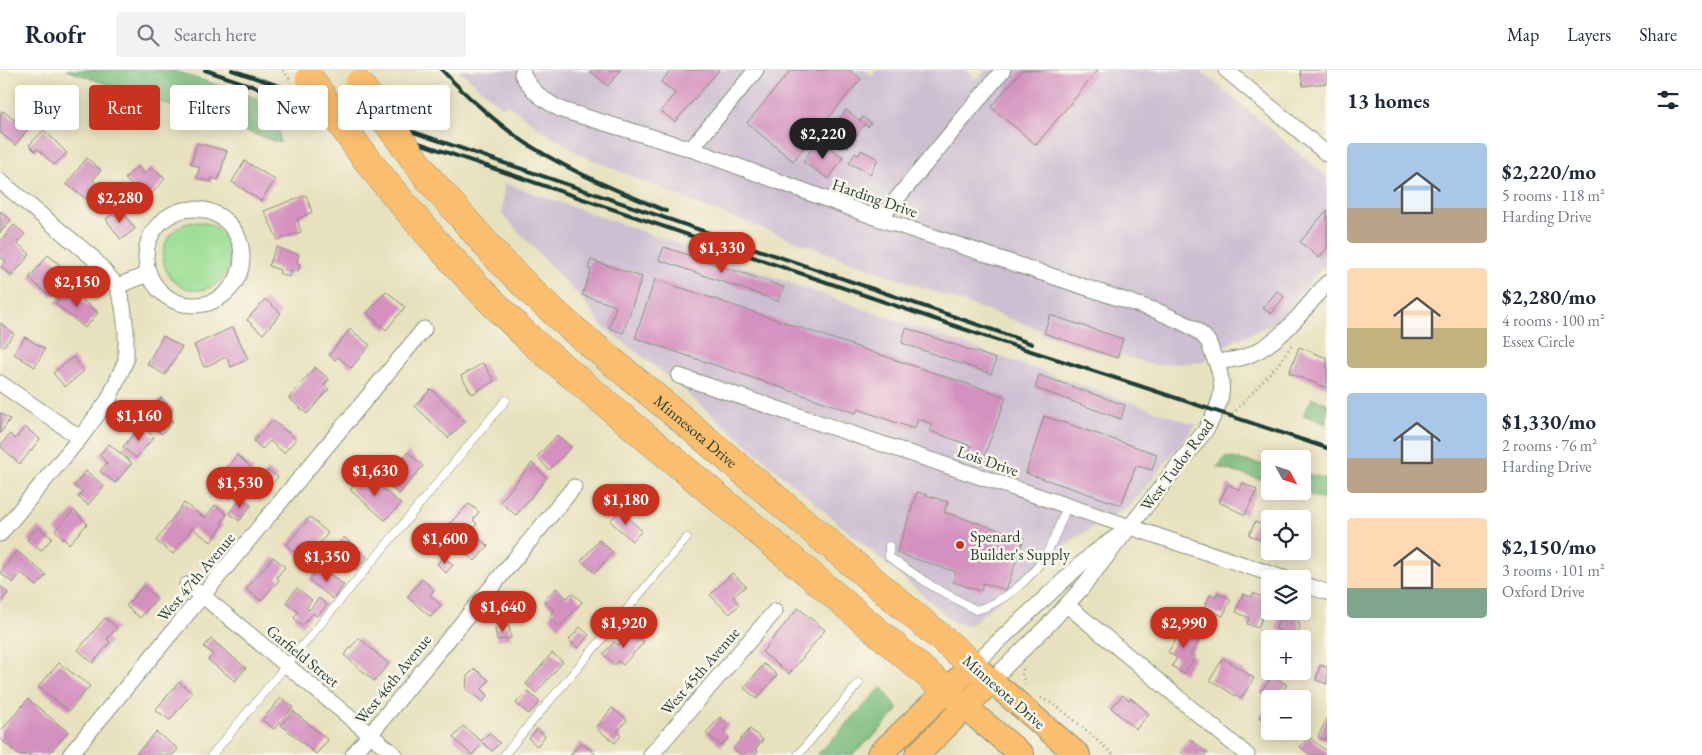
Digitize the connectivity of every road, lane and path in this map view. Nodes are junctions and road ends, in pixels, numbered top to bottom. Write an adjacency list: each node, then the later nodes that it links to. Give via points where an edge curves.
1 (756, 70): 7 (street)
2 (1003, 70): 10 (street)
3 (521, 71): 7 (street, Harding Drive, via 544,101 562,110)
4 (1234, 73): 8 (street)
5 (308, 74): 41 (highway, bridge, via 364,155 420,225 498,309 535,344)
6 (355, 77): 37 (highway, Minnesota Drive, bridge, via 429,178 499,259 559,317)
7 (691, 150): 10 (street, Harding Drive)
8 (1327, 154)
9 (0, 181): 13 (street, via 92,257)
10 (880, 219): 16 (street, Harding Drive, via 1187,324 1206,340)
11 (149, 274): 11 (street, via 168,298 197,306 212,302 235,283 243,254 240,239 221,216 192,208 177,212 164,219 147,244); 13 (street)
12 (1327, 283): 16 (street, via 1280,336 1266,347 1246,357)
13 (117, 286): 21 (street, via 126,330 126,360 109,399)
14 (424, 329): 32 (street, West 47th Avenue)
15 (1295, 341): 20 (path)
16 (1217, 362): 24 (street, West Tudor Road, via 1223,382 1216,412)
17 (679, 376): 23 (street, Lois Drive)
18 (0, 383): 21 (street)
19 (506, 400): 35 (lane)
20 (1226, 423)
21 (80, 438): 25 (street)
22 (574, 487): 42 (street, West 46th Avenue)
23 (1067, 507): 24 (street, Lois Drive); 27 (lane, via 1045,556 1017,589 990,607 976,610 932,586 889,557)
24 (1130, 527): 28 (street, Lois Drive); 33 (street, West Tudor Road); 37 (street, West Tudor Road, via 1091,555)
25 (0, 534)
26 (687, 538): 47 (lane)
27 (890, 546)
28 (1261, 571)
29 (187, 585): 32 (street, Garfield Street)
30 (1311, 587): 31 (street)
31 (1327, 592)
32 (203, 596): 35 (street, Garfield Street); 43 (street, West 47th Avenue)
33 (1067, 605): 37 (street, West Tudor Road); 55 (street)
34 (775, 611): 48 (street, West 45th Avenue)
35 (286, 665): 42 (street, Garfield Street); 44 (lane)
36 (1024, 666): 39 (path, via 1022,676)
37 (982, 673): 41 (main road, West Tudor Road); 53 (main road, Minnesota Drive)
38 (859, 683): 49 (lane)
39 (1028, 690)
40 (1040, 698): 54 (path, via 1052,703)
41 (955, 699): 50 (main road, West Tudor Road); 51 (main road, West Tudor Road); 52 (main road)
42 (370, 734): 45 (street, West 46th Avenue); 46 (street, Garfield Street)
43 (70, 755)
44 (212, 755)
45 (354, 755)
46 (395, 755)
47 (504, 755)
48 (651, 755)
49 (798, 755)
50 (879, 755)
51 (917, 755)
52 (1022, 755)
53 (1078, 755)
54 (1114, 755)
55 (1247, 755)

